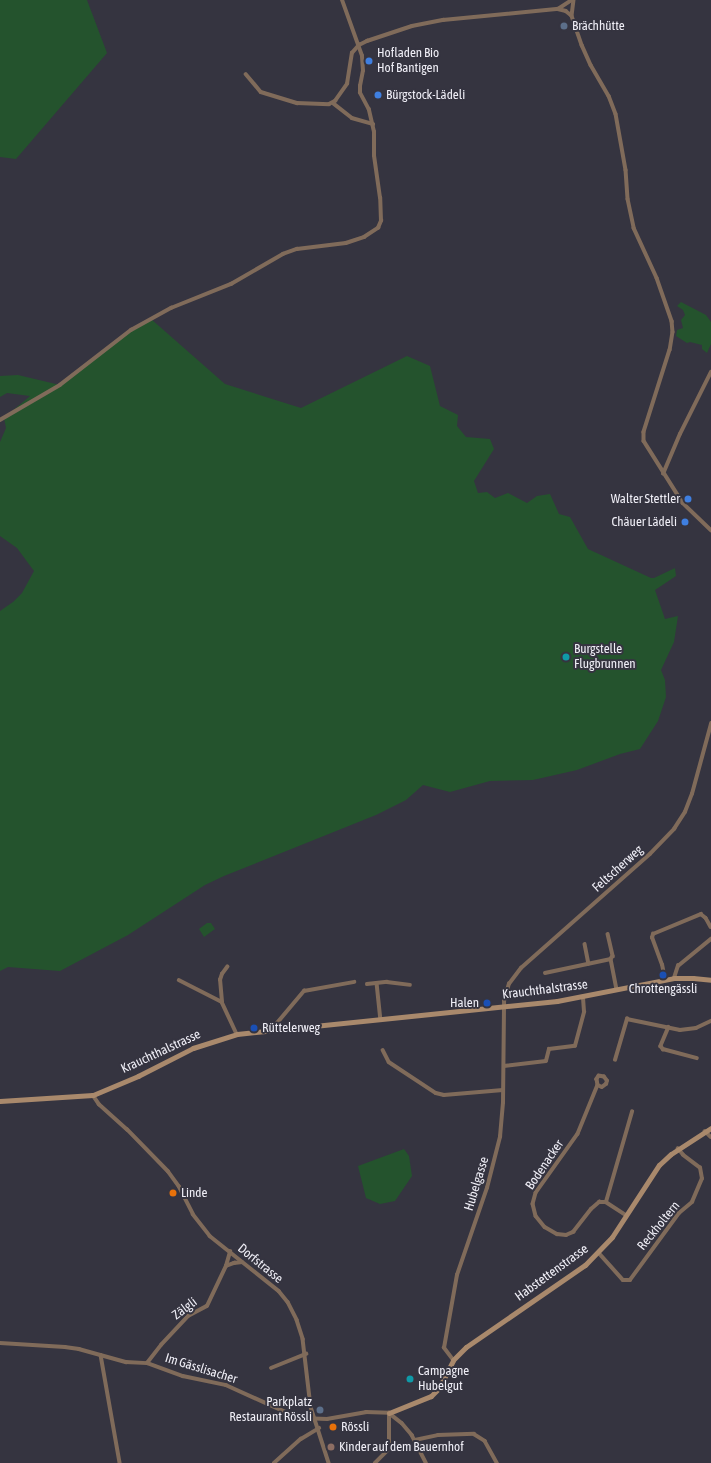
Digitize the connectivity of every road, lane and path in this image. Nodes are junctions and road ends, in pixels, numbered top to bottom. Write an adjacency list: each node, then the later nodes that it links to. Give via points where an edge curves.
1 (342, 0): 5 (street)
2 (573, 0): 3 (street); 4 (street)
3 (558, 8): 4 (street); 5 (street, via 426,23)
4 (572, 16): 11 (street, via 586,55 613,105 625,163 631,218 672,321 669,356 643,435)
5 (359, 45): 7 (street, via 351,56 347,84); 8 (street, via 364,68 360,92)
6 (246, 74): 7 (street, via 261,92 302,103)
7 (333, 103): 8 (street, via 352,118)
8 (373, 124): 10 (street, via 381,221 376,231 346,242 297,249 283,254 231,284 171,308 131,330 60,385)
9 (711, 372): 11 (street)
10 (0, 420)
11 (663, 474): 12 (street, via 683,503)
12 (711, 530)
13 (711, 724): 33 (street, Feltscherweg, via 692,794 685,812 674,829 650,854 521,968 509,984)
14 (711, 927): 24 (street, via 701,914 653,934)
15 (608, 934): 18 (street, via 613,956)
16 (711, 939): 22 (street, via 678,966)
17 (585, 944): 19 (street)
18 (611, 959): 19 (street); 30 (street)
19 (589, 964): 21 (street)
20 (227, 967): 32 (street, via 220,984)
21 (545, 973)
22 (674, 978): 24 (main road, Krauchthalstrasse); 25 (main road, Krauchthalstrasse)
23 (179, 980): 32 (street)
24 (665, 980): 30 (main road, Krauchthalstrasse)
25 (711, 980)
26 (354, 982): 37 (street, via 304,991)
27 (377, 983): 28 (street); 29 (street); 34 (street)
28 (367, 984)
29 (410, 984)
30 (617, 990): 31 (main road, Krauchthalstrasse)
31 (583, 996): 33 (main road, Krauchthalstrasse); 42 (street, via 584,1012 575,1046 549,1049 546,1061)
32 (222, 1002): 38 (street)
33 (504, 1006): 34 (main road, Krauchthalstrasse); 42 (street, Hubelgasse)
34 (381, 1019): 37 (main road, Krauchthalstrasse)
35 (711, 1021): 36 (street, via 696,1028 680,1030)
36 (669, 1027): 40 (street, via 661,1046 663,1049); 41 (street, via 627,1019)
37 (272, 1030): 38 (main road, Krauchthalstrasse)
38 (237, 1034): 45 (main road, Krauchthalstrasse, via 193,1048)
39 (383, 1050): 44 (street, via 389,1062 436,1093 444,1095)
40 (697, 1058)
41 (615, 1060)
42 (504, 1066): 44 (street, Hubelgasse)
43 (598, 1085): 52 (street, Bodenacker, via 578,1134 536,1193 533,1204 536,1216 545,1227 557,1234 566,1235 573,1232 599,1202)
44 (503, 1090): 61 (street, Hubelgasse, via 497,1153 456,1282 444,1348)
45 (93, 1095): 46 (main road, Krauchthalstrasse); 54 (street, Dorfstrasse, via 99,1104 168,1171 200,1224)
46 (0, 1101)
47 (632, 1112): 52 (street)
48 (711, 1128): 49 (main road, Habstettenstrasse)
49 (705, 1131): 50 (street); 51 (main road, Habstettenstrasse)
50 (711, 1137)
51 (678, 1149): 53 (main road, Habstettenstrasse, via 655,1170); 55 (street, Reckholtern, via 700,1168 702,1179 692,1202 679,1213 630,1280 623,1280)
52 (606, 1202): 53 (street)
53 (626, 1215): 55 (main road, Habstettenstrasse)
54 (230, 1252): 56 (street, Dorfstrasse); 57 (street, Zälgli)
55 (599, 1253): 61 (main road, Habstettenstrasse, via 574,1274 470,1344)
56 (242, 1262): 57 (street); 59 (street, Dorfstrasse, via 279,1291 288,1302 300,1328)
57 (226, 1266): 62 (street, Zälgli, via 207,1306 188,1316)
58 (0, 1343): 60 (street, Im Gässlisacher, via 65,1347)
59 (306, 1354): 63 (street); 65 (street, Dorfstrasse, via 311,1406)
60 (100, 1356): 62 (street, Im Gässlisacher, via 126,1362); 68 (street)
61 (453, 1360): 64 (main road, Habstettenstrasse, via 441,1386 434,1393)
62 (148, 1363): 65 (street, Im Gässlisacher, via 183,1376 220,1382 291,1415)
63 (271, 1368)
64 (389, 1413): 65 (street, via 366,1412 337,1418); 67 (street, via 402,1423); 71 (street, via 389,1449)
65 (315, 1419): 66 (street, Dorfstrasse)
66 (319, 1428): 69 (street, via 301,1439); 70 (street, Dorfstrasse)
67 (416, 1440): 72 (street); 73 (street, via 438,1435 474,1434 485,1441)
68 (120, 1463)
69 (274, 1463)
70 (329, 1463)
71 (375, 1463)
72 (426, 1463)
73 (497, 1463)

